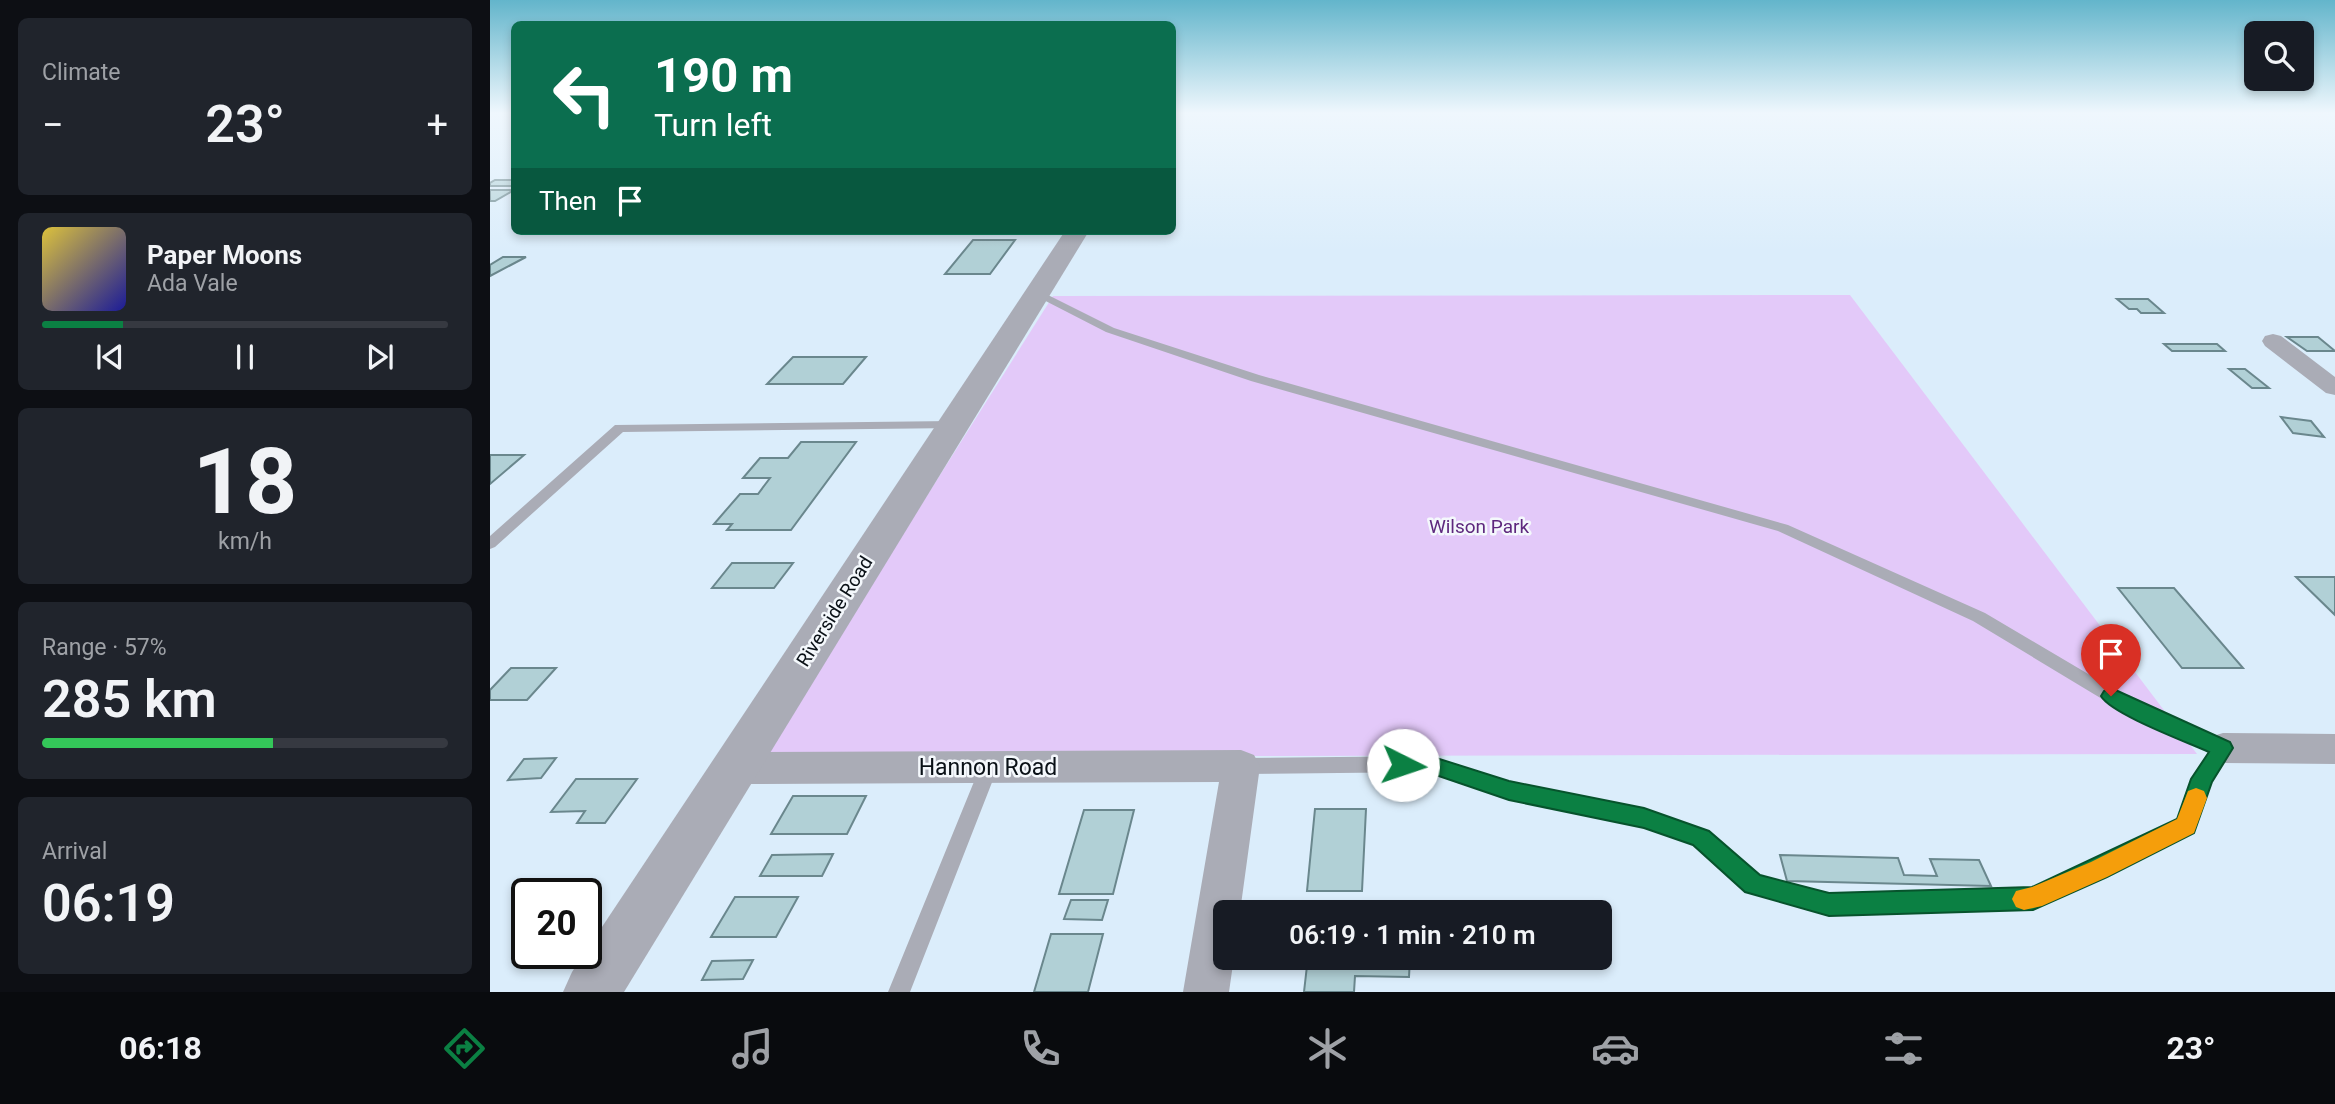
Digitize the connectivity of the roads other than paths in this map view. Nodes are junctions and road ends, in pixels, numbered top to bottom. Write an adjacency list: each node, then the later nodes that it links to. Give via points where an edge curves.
1 (1074, 235): 2 (street, Riverside Road)
2 (1036, 292): 5 (street, Riverside Road); 7 (lane, via 1110,330 1255,378 1783,528 1979,617 2133,709)
3 (2273, 341): 4 (street)
4 (2335, 388)
5 (952, 425): 6 (lane, via 620,428); 11 (street, Riverside Road)
6 (490, 544)
7 (2223, 748): 8 (street); 9 (lane, via 2202,779 2186,826 2033,898 1829,904 1753,884 1701,838 1644,818 1509,791 1430,764)
8 (2335, 749)
9 (1241, 766): 10 (street, Hannon Road); 14 (street)
10 (989, 767): 11 (street, Hannon Road); 13 (lane)
11 (735, 768): 12 (street, Riverside Road)
12 (592, 992)
13 (899, 992)
14 (1206, 992)

